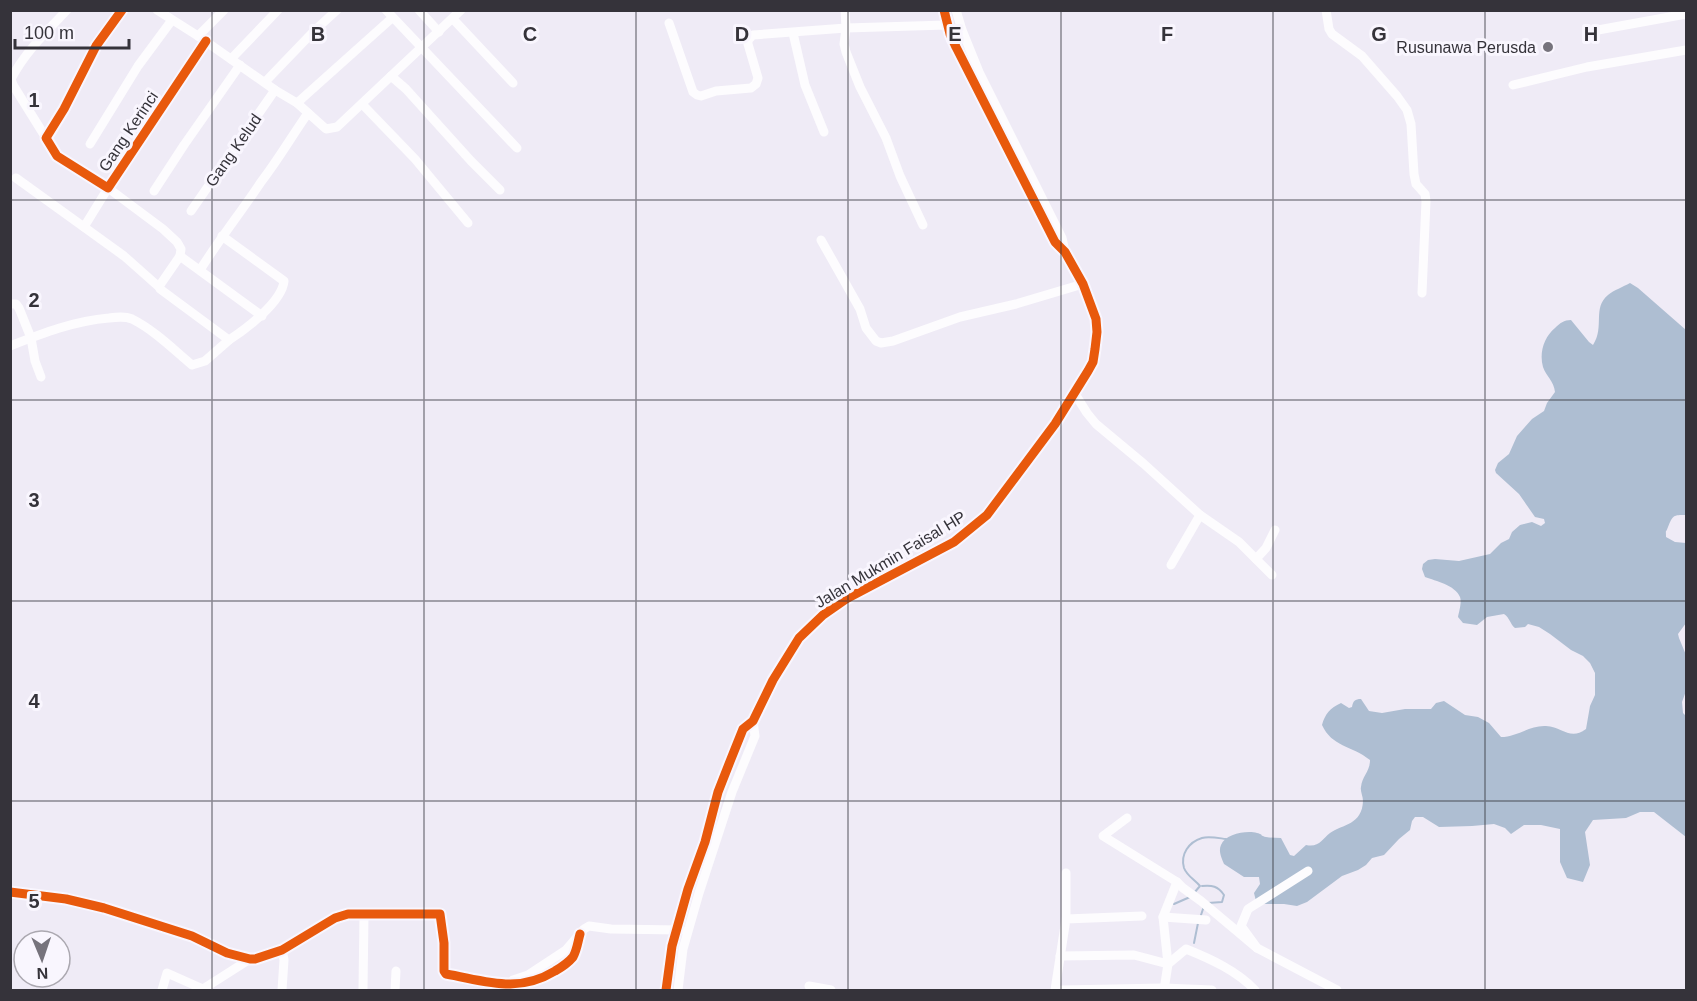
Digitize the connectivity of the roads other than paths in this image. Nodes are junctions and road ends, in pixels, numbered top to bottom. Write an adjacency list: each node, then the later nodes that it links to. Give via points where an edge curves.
1 (67, 10): 37 (street, via 36,42 11,79)
2 (122, 10): 37 (street, via 96,46)
3 (224, 10): 23 (street, Gang Kerinci)
4 (278, 10): 26 (street)
5 (337, 10): 29 (street)
6 (419, 10): 21 (street)
7 (461, 10): 15 (street)
8 (845, 10): 19 (street)
9 (944, 10): 18 (street, Jalan Mukmin Faisal HP)
10 (956, 10): 50 (street, Jalan Mukmin Faisal HP, via 979,72 1062,237)
11 (1326, 10): 55 (street, via 1332,34 1362,56 1410,116 1414,174 1426,201)
12 (159, 11): 16 (street)
13 (389, 14): 24 (street); 33 (street)
14 (1686, 14): 20 (street)
15 (453, 19): 21 (street); 30 (street)
16 (172, 20): 23 (street); 38 (street)
17 (669, 23): 22 (street, via 693,92 701,96 751,88 758,78 748,40 753,35)
18 (947, 25): 19 (street); 50 (street, Jalan Mukmin Faisal HP, via 1055,242)
19 (846, 28): 22 (street); 46 (street, via 846,52)
20 (1598, 30)
21 (439, 32): 24 (street)
22 (793, 33): 36 (street, via 806,85)
23 (202, 38): 26 (street); 41 (street, Gang Kerinci)
24 (421, 48): 28 (street); 39 (street)
25 (1686, 50): 31 (street)
26 (231, 59): 27 (street)
27 (240, 65): 29 (street); 43 (street)
28 (391, 76): 34 (street); 42 (street)
29 (265, 82): 32 (street)
30 (513, 83)
31 (1513, 85)
32 (275, 90): 33 (street); 44 (street, Gang Kelud)
33 (297, 103): 35 (street)
34 (362, 104): 35 (street, via 337,127 326,129); 45 (street)
35 (308, 113): 48 (street)
36 (824, 132)
37 (46, 138): 41 (street, Gang Kerinci, via 57,156)
38 (90, 144)
39 (517, 148)
40 (16, 178): 47 (street)
41 (108, 188): 47 (street); 51 (street, via 164,229 177,242)
42 (500, 190)
43 (154, 191)
44 (191, 211)
45 (468, 223)
46 (923, 225)
47 (84, 227): 54 (street)
48 (222, 236): 52 (street); 57 (street, via 284,281)
49 (821, 240): 53 (street, via 866,327 882,343)
50 (1065, 252): 53 (street, Jalan Mukmin Faisal HP)
51 (180, 256): 52 (street); 54 (street)
52 (200, 270): 57 (street)
53 (1083, 284): 62 (street, Jalan Mukmin Faisal HP, via 1097,332 1093,362)
54 (159, 287): 59 (street)
55 (1422, 293)
56 (10, 304): 58 (street, via 19,308)
57 (262, 316): 59 (street)
58 (31, 338): 59 (street, via 88,320 127,317 192,365 205,360); 60 (street); 61 (street)
59 (229, 340)
60 (10, 346)
61 (41, 377)
62 (1075, 394): 63 (street, via 1096,424); 68 (street, Jalan Mukmin Faisal HP, via 987,515 954,542 846,599 799,638)
63 (1200, 515): 65 (street); 66 (street)
64 (1275, 530): 65 (street)
65 (1256, 559): 67 (street)
66 (1171, 565)
67 (1272, 575)
68 (753, 721): 79 (street, Jalan Mukmin Faisal HP, via 744,729 725,773); 80 (street, Jalan Mukmin Faisal HP, via 755,736 732,792)
69 (1126, 818): 72 (street, via 1103,836)
70 (1308, 871): 81 (street, via 1248,909 1241,926)
71 (1066, 873): 78 (street)
72 (1180, 885): 76 (street); 77 (street)
73 (10, 892): 84 (street, via 96,906)
74 (364, 914): 79 (street, via 440,914 446,975 508,985 548,975 563,966 573,956 584,928); 82 (street, via 335,918); 92 (street)
75 (1142, 916): 78 (street)
76 (1210, 916): 77 (street); 81 (street)
77 (1162, 917): 85 (street)
78 (1066, 919): 83 (street)
79 (676, 929): 80 (street); 95 (street, Jalan Mukmin Faisal HP)
80 (688, 931): 96 (street, Jalan Mukmin Faisal HP)
81 (1257, 948): 102 (street)
82 (282, 950): 84 (street); 91 (street)
83 (1060, 956): 85 (street, via 1134,955); 98 (street)
84 (250, 959): 90 (street)
85 (1168, 964): 88 (street); 101 (street, via 1186,949 1208,957 1246,980)
86 (396, 971): 93 (street)
87 (809, 986): 97 (street)
88 (1164, 989): 99 (street); 100 (street)
89 (162, 990): 90 (street, via 167,973)
90 (202, 990)
91 (282, 990)
92 (363, 990)
93 (395, 990)
94 (659, 990): 95 (street)
95 (666, 990)
96 (678, 990)
97 (831, 990)
98 (1055, 990)
99 (1062, 990)
100 (1212, 990)
101 (1255, 990)
102 (1337, 990)

